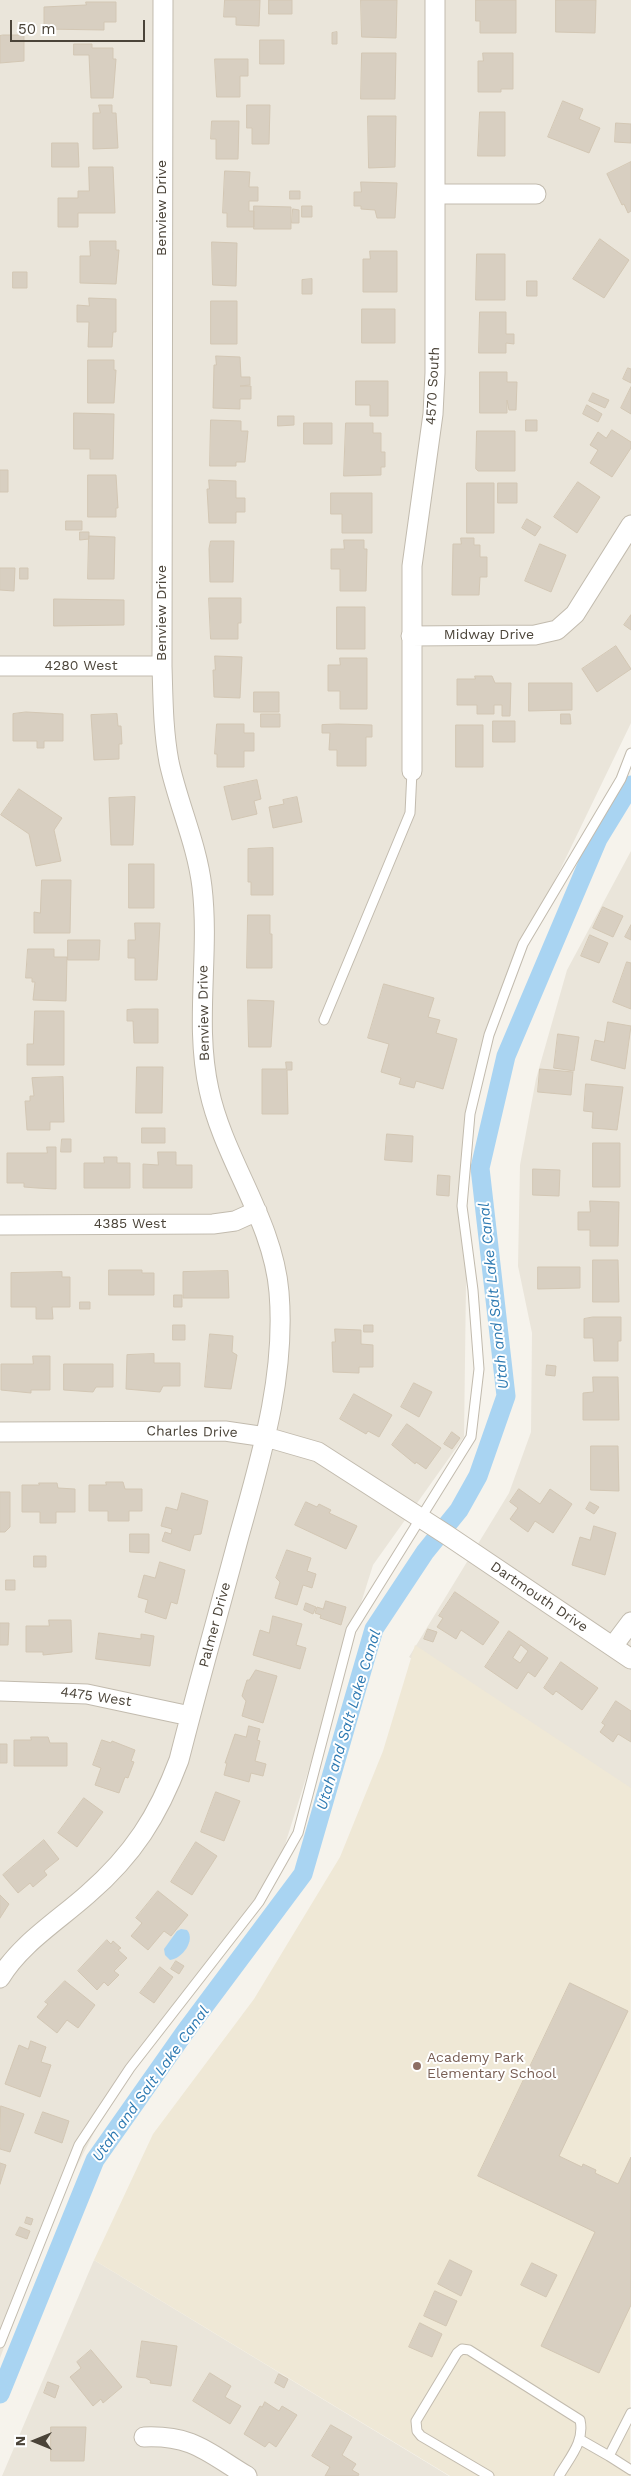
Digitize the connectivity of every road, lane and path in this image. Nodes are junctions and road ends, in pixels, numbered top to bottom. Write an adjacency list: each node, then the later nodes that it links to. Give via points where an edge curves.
1 (163, 0): 8 (street, Benview Drive)
2 (435, 0): 3 (street, 4570 South)
3 (435, 194): 4 (street); 6 (street, 4570 South, via 434,397 413,548)
4 (536, 194)
5 (631, 525): 6 (street, Midway Drive, via 574,614 557,630 536,635)
6 (411, 636): 10 (street, 4570 South)
7 (0, 666): 8 (street, 4280 West)
8 (162, 666): 12 (street, Benview Drive, via 169,761 192,838 202,887 206,1074 213,1108)
9 (631, 754): 16 (lane, via 620,779 523,944 489,1035 470,1114 462,1206 479,1369 472,1437)
10 (412, 771): 11 (lane, via 410,813)
11 (324, 1020)
12 (257, 1211): 13 (street, 4385 West, via 220,1224); 15 (street, Palmer Drive, via 275,1262 279,1293 277,1371)
13 (0, 1224)
14 (0, 1432): 15 (street, Charles Drive, via 225,1431)
15 (266, 1437): 16 (street, Charles Drive, via 334,1460); 22 (street, Palmer Drive)
16 (424, 1520): 17 (street, Charles Drive); 24 (lane, via 351,1630 298,1833 259,1902 130,2068 79,2145)
17 (447, 1535): 19 (street, Dartmouth Drive)
18 (631, 1622): 19 (street)
19 (613, 1646): 20 (street, Dartmouth Drive)
20 (631, 1659)
21 (0, 1691): 22 (street, 4475 West, via 87,1694)
22 (190, 1716): 23 (street, Palmer Drive, via 166,1794 146,1831 118,1866 26,1948)
23 (0, 1978)
24 (0, 2343)
25 (631, 2413): 28 (lane)
26 (144, 2437): 30 (street, via 167,2436 192,2442)
27 (581, 2440): 28 (lane); 31 (lane, via 580,2420 576,2416 469,2350 462,2349 416,2421 417,2431); 32 (lane)
28 (608, 2456): 29 (lane)
29 (631, 2470)
30 (247, 2476)
31 (488, 2476)
32 (559, 2476)

